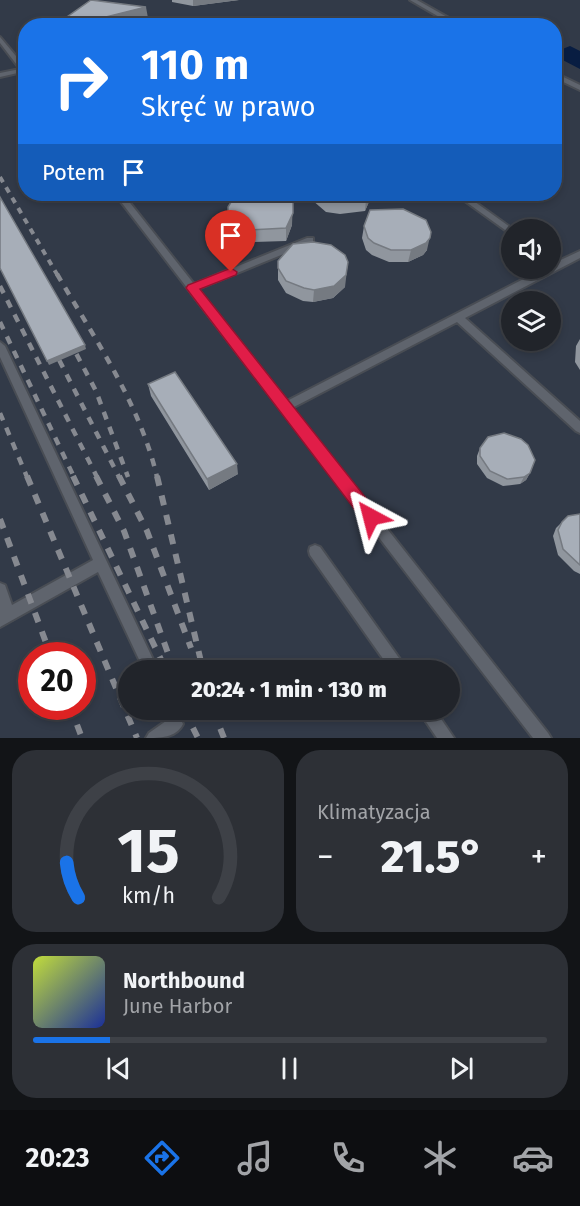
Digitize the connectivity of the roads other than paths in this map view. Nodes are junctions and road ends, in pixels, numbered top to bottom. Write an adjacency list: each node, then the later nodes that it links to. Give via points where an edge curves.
1 (413, 0): 2 (lane)
2 (446, 18)
3 (0, 39): 4 (lane)
4 (18, 62)
5 (18, 72): 6 (lane)
6 (0, 75)
7 (562, 79): 8 (lane)
8 (580, 88)
9 (124, 201): 16 (lane)
10 (469, 201): 11 (lane)
11 (501, 224)
12 (310, 240): 16 (lane)
13 (580, 254): 14 (lane)
14 (561, 261)
15 (527, 279): 17 (lane)
16 (192, 288): 19 (lane)
17 (458, 318): 19 (lane); 20 (lane)
18 (0, 346): 22 (lane)
19 (285, 407): 31 (lane)
20 (580, 428)
21 (315, 550): 26 (lane)
22 (101, 563): 24 (lane); 25 (lane)
23 (0, 590): 24 (lane)
24 (4, 617)
25 (146, 660)
26 (392, 660)
27 (173, 720): 29 (lane, via 175,724)
28 (433, 720): 30 (lane)
29 (154, 738)
30 (446, 738)
31 (543, 738)

